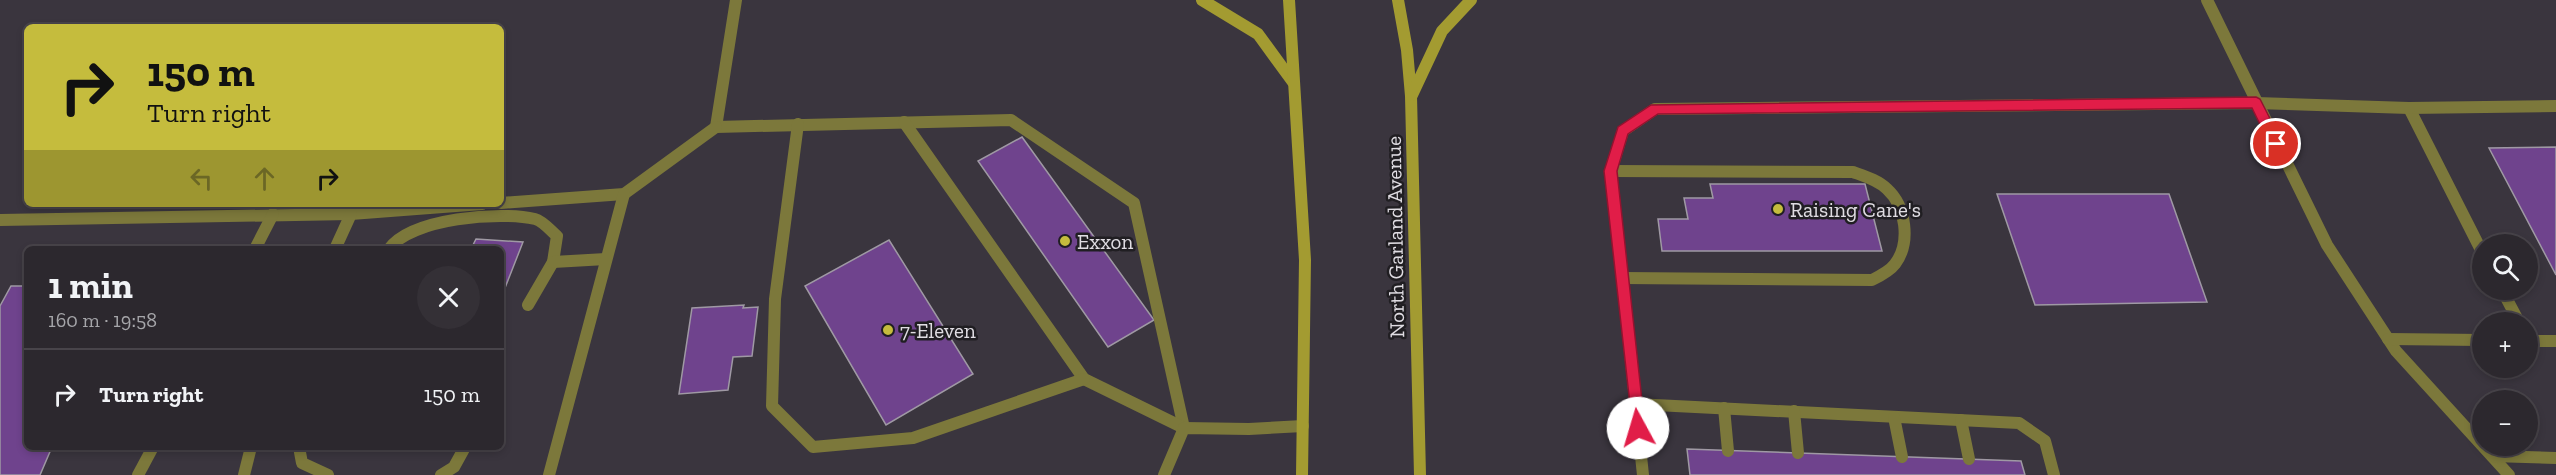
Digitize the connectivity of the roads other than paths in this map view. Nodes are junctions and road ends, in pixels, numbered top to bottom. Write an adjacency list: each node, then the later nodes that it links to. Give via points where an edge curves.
1 (736, 0): 14 (lane)
2 (1202, 0): 7 (main road, via 1258,34)
3 (1289, 0): 7 (main road)
4 (1398, 0): 8 (main road, North Garland Avenue)
5 (1471, 0): 8 (main road, via 1437,36)
6 (2207, 0): 9 (lane)
7 (1293, 82): 40 (main road, via 1305,260)
8 (1411, 96): 60 (main road, North Garland Avenue)
9 (2256, 103): 11 (lane); 15 (lane, via 1655,109 1623,131); 30 (lane, via 2327,245)
10 (2556, 106): 11 (lane)
11 (2409, 108): 22 (lane)
12 (904, 122): 13 (lane); 34 (lane); 41 (lane, via 1011,120 1134,203)
13 (798, 124): 14 (lane); 34 (lane, via 775,299 772,406 813,447 913,438)
14 (716, 127): 16 (lane)
15 (1611, 171): 28 (lane); 28 (lane, via 1853,172 1887,190 1900,209 1905,242 1894,265 1872,280)
16 (624, 194): 17 (lane); 26 (lane)
17 (504, 203)
18 (443, 207): 20 (lane)
19 (273, 214): 20 (lane); 21 (lane); 23 (lane)
20 (351, 214): 24 (lane)
21 (0, 220)
22 (2473, 234)
23 (257, 246)
24 (336, 246)
25 (391, 246): 27 (lane, via 396,239 437,223 497,215 538,219 557,236)
26 (606, 260): 27 (lane); 57 (lane)
27 (553, 262): 29 (lane)
28 (1622, 278): 35 (lane)
29 (528, 304)
30 (2388, 339): 31 (lane); 42 (lane)
31 (2472, 340)
32 (2538, 341): 33 (lane)
33 (2556, 341)
34 (1084, 378): 41 (lane)
35 (1635, 404): 36 (lane); 61 (lane)
36 (1724, 408): 37 (lane); 47 (lane)
37 (1794, 411): 38 (lane); 48 (lane)
38 (1894, 417): 39 (lane); 50 (lane)
39 (1961, 420): 52 (lane); 62 (lane, via 2019,423 2045,441)
40 (1303, 426): 41 (lane); 59 (main road)
41 (1184, 428): 58 (lane)
42 (2472, 434)
43 (151, 450): 53 (lane)
44 (249, 450): 54 (lane)
45 (300, 450): 55 (lane, via 302,464)
46 (463, 450): 56 (lane, via 453,467)
47 (1728, 451)
48 (1798, 453)
49 (2492, 456): 51 (lane); 63 (lane)
50 (1902, 457)
51 (2556, 458)
52 (1969, 459)
53 (138, 475)
54 (244, 475)
55 (328, 475)
56 (441, 475)
57 (549, 475)
58 (1164, 475)
59 (1302, 475)
60 (1420, 475)
61 (1643, 475)
62 (2054, 475)
63 (2509, 475)

